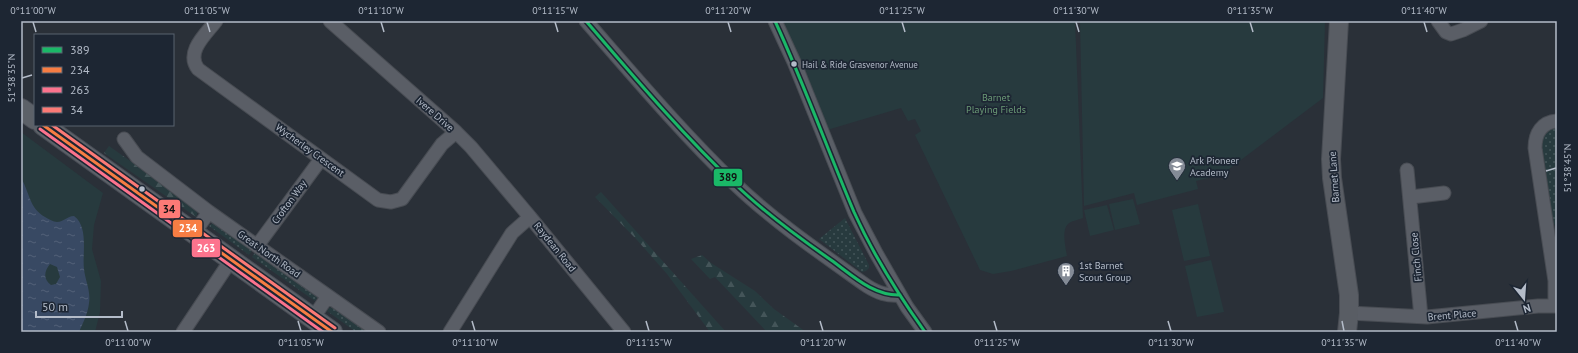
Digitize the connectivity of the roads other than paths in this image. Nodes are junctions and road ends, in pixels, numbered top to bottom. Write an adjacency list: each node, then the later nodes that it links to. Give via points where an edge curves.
1 (216, 21): 14 (street, Wycherley Crescent, via 196,47 193,61 198,69)
2 (330, 21): 12 (street, Ivere Drive)
3 (586, 21): 26 (street, via 701,150 736,185 810,245 867,286 885,295)
4 (775, 21): 26 (street, via 854,213)
5 (1339, 21): 29 (street, Barnet Lane, via 1331,159)
6 (1438, 21): 7 (street, via 1446,32 1451,34)
7 (1481, 21)
8 (21, 109): 9 (main road)
9 (34, 118)
10 (1557, 121): 23 (street, Brent Place, via 1544,125 1536,134 1535,141)
11 (44, 126): 20 (main road)
12 (456, 132): 14 (street, Wycherley Crescent, via 442,144 404,196 395,202 378,200); 19 (street, Ivere Drive)
13 (124, 139): 18 (street, Great North Road, via 137,157)
14 (321, 159): 22 (street, Crofton Way)
15 (1407, 170): 17 (street, Finch Close)
16 (1444, 193): 17 (street)
17 (1411, 197): 30 (street, Finch Close)
18 (209, 212): 20 (street); 22 (street, Great North Road)
19 (530, 217): 35 (street, Raydean Road, via 512,232); 36 (street, Raydean Road)
20 (194, 233): 24 (main road)
21 (1557, 235): 23 (street)
22 (258, 246): 27 (street, Great North Road)
23 (1549, 250): 25 (street, Brent Place)
24 (231, 260): 31 (main road); 32 (street)
25 (1556, 280): 28 (street, Brent Place)
26 (900, 295): 37 (street)
27 (328, 296): 31 (street); 34 (street, Great North Road)
28 (1556, 306): 30 (street, Brent Place)
29 (1349, 313): 30 (street, Brent Place); 38 (street, Barnet Lane)
30 (1421, 317)
31 (313, 318): 33 (main road)
32 (183, 332)
33 (332, 332)
34 (379, 332)
35 (450, 332)
36 (624, 332)
37 (925, 332)
38 (1347, 332)

